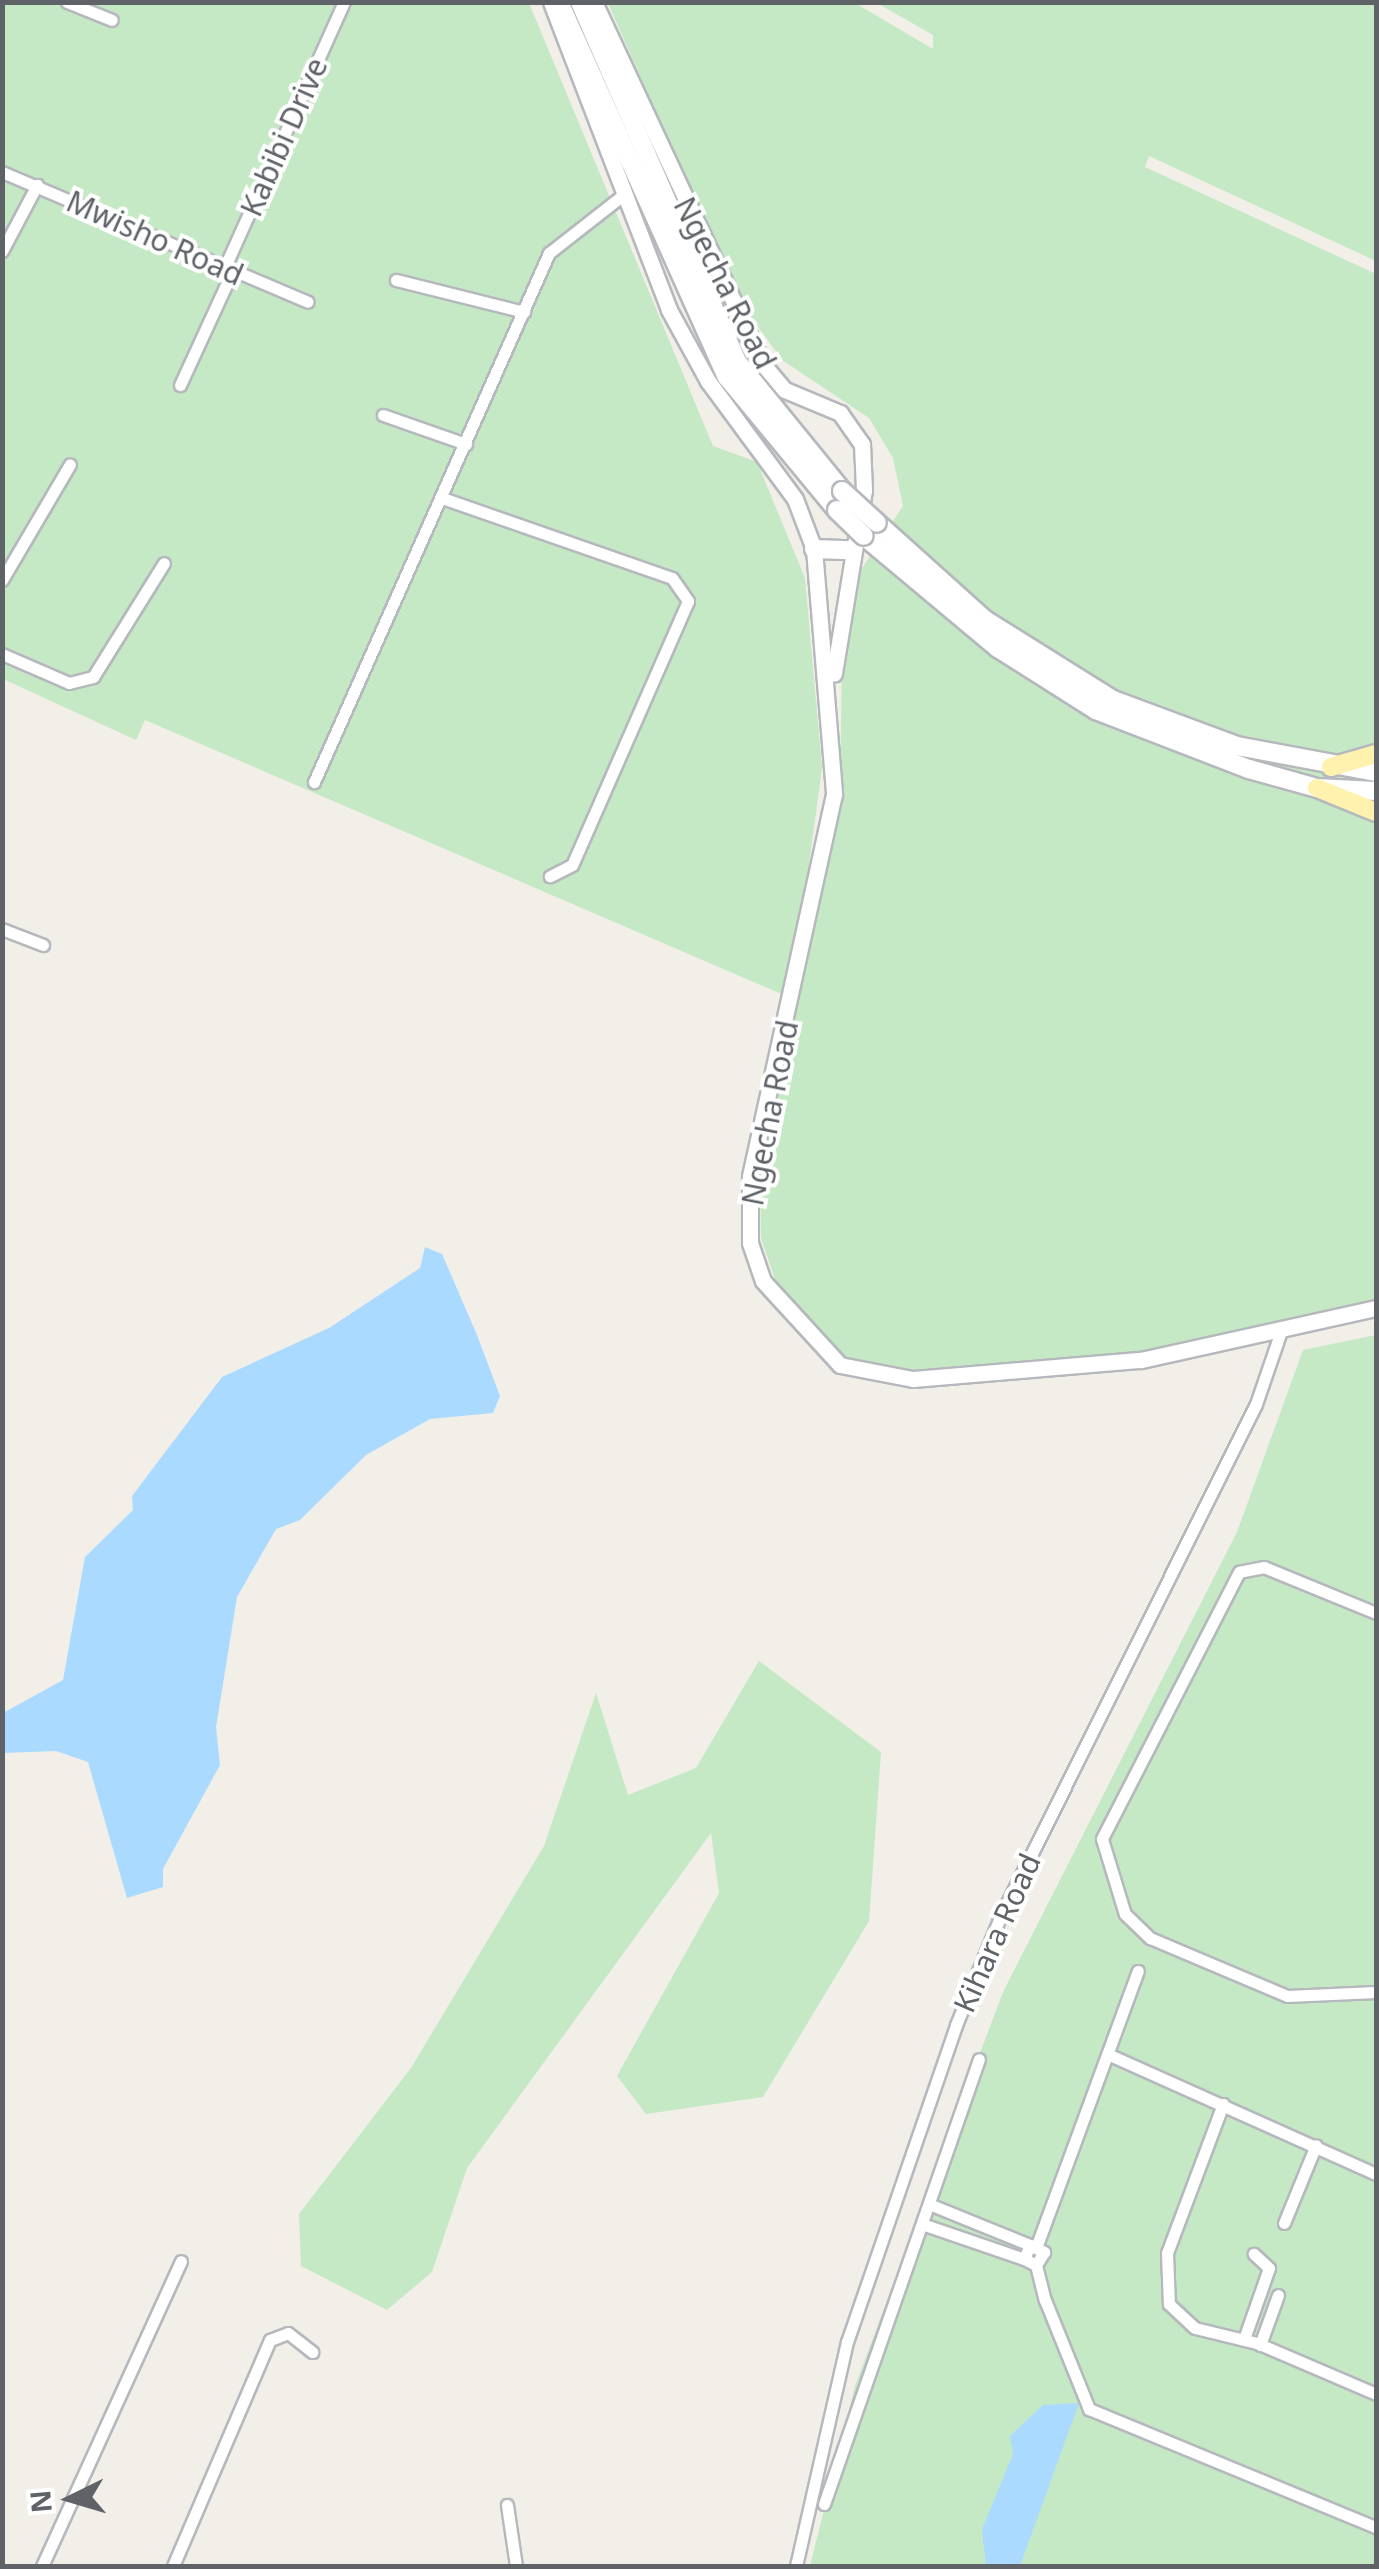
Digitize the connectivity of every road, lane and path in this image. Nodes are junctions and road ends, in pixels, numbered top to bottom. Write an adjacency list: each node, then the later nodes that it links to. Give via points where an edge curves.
1 (67, 2): 7 (street)
2 (344, 2): 12 (street, Kabibi Drive)
3 (551, 2): 10 (street, Ngecha Road)
4 (559, 2): 16 (main road)
5 (580, 2): 16 (main road)
6 (594, 2): 24 (street, Ngecha Road, via 762,363 785,390 826,404 858,435 866,474)
7 (112, 20)
8 (2, 172): 9 (street, Mwisho Road)
9 (36, 185): 11 (street); 12 (street, Mwisho Road)
10 (623, 195): 15 (street, via 556,243); 23 (street, Ngecha Road, via 698,365 795,500)
11 (2, 251)
12 (227, 273): 14 (street, Mwisho Road); 17 (street, Kabibi Drive)
13 (396, 280): 15 (street)
14 (308, 302)
15 (524, 312): 19 (street)
16 (732, 370): 22 (main road, bridge)
17 (180, 385)
18 (383, 416): 19 (street)
19 (466, 444): 21 (street)
20 (70, 464): 26 (street)
21 (445, 499): 32 (street); 36 (street, via 672,578 688,601 572,865)
22 (870, 529): 30 (main road, via 985,620 1078,682 1195,732); 33 (main road, via 1062,691 1151,736)
23 (814, 550): 24 (main road); 28 (street, Ngecha Road)
24 (850, 550): 28 (street, Ngecha Road)
25 (164, 563): 27 (street, via 93,677 68,682)
26 (2, 580)
27 (2, 654)
28 (832, 708): 40 (street, Ngecha Road, via 829,824 748,1200 756,1264 781,1306 840,1364 884,1378 1106,1366)
29 (1376, 754): 30 (main road)
30 (1331, 766): 31 (main road)
31 (1376, 772)
32 (314, 782)
33 (1318, 788): 34 (main road); 35 (main road)
34 (1376, 791)
35 (1376, 812)
36 (550, 876)
37 (2, 929): 38 (street)
38 (42, 945)
39 (1376, 1308): 40 (street, Ngecha Road)
40 (1281, 1330): 67 (street, Kihara Road, via 1256,1404 1064,1785 956,2025 848,2342)
41 (1376, 1613): 43 (street, via 1264,1567 1239,1572 1102,1839 1126,1914 1150,1938 1287,1996)
42 (1138, 1971): 44 (street)
43 (1376, 1992)
44 (1112, 2056): 46 (street); 52 (street)
45 (979, 2059): 49 (street)
46 (1223, 2104): 47 (street); 57 (street, via 1167,2253 1164,2290 1195,2328)
47 (1316, 2144): 48 (street); 51 (street)
48 (1376, 2174)
49 (929, 2204): 50 (street); 52 (street)
50 (922, 2224): 55 (street); 61 (street)
51 (1284, 2224)
52 (1033, 2245): 55 (street); 55 (street, via 1044,2255)
53 (1254, 2254): 57 (street, via 1269,2268)
54 (181, 2261): 64 (street)
55 (1030, 2262): 63 (street, via 1089,2409)
56 (1278, 2295): 58 (street)
57 (1244, 2339): 58 (street)
58 (1260, 2345): 60 (street)
59 (312, 2352): 65 (street, via 288,2333 270,2340)
60 (1376, 2394)
61 (824, 2504)
62 (507, 2505): 66 (street)
63 (1376, 2528)
64 (42, 2566)
65 (173, 2566)
66 (516, 2566)
67 (796, 2566)

